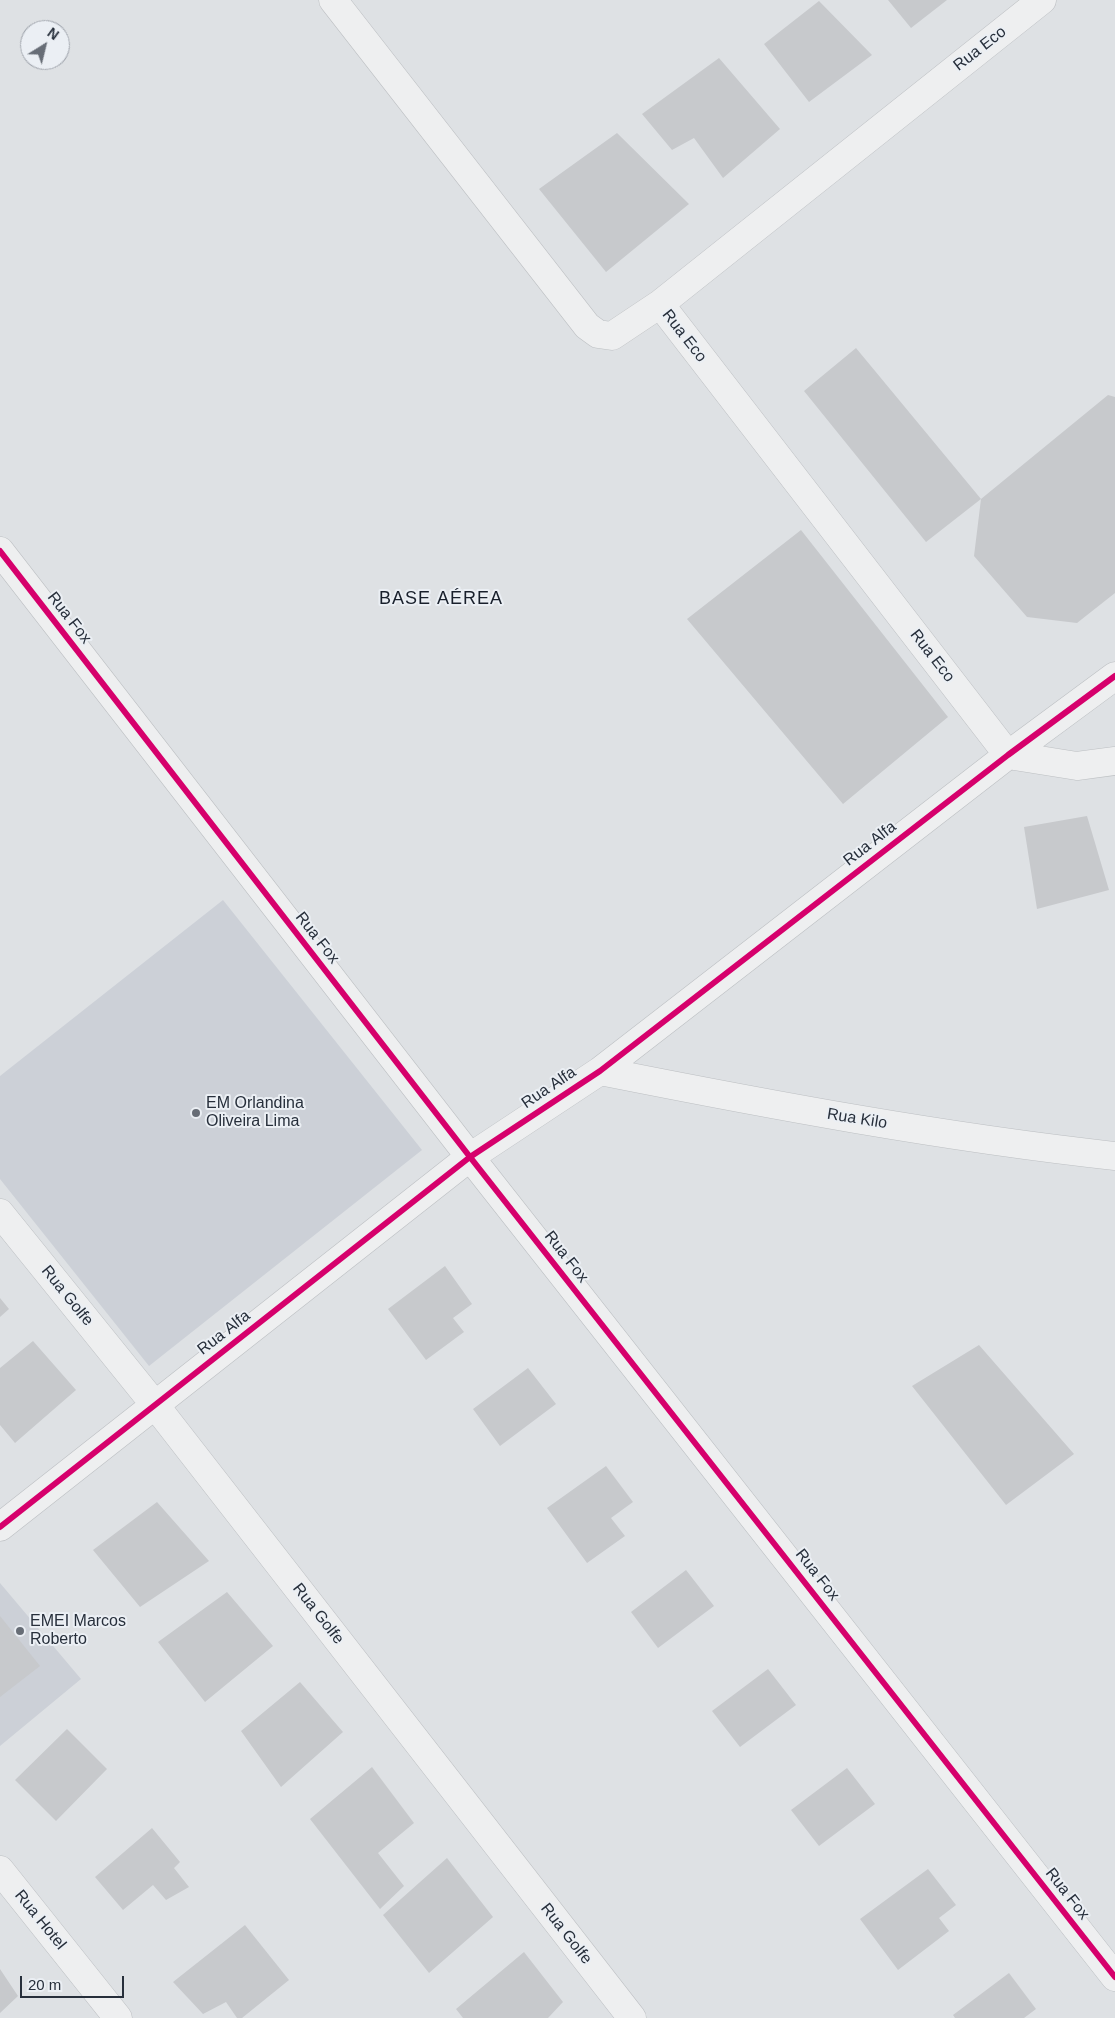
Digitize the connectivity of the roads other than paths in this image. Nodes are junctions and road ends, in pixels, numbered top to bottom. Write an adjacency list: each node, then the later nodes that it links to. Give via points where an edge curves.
1 (333, 0): 3 (street, via 587,326 598,334 612,336)
2 (1042, 0): 3 (street, Rua Eco)
3 (660, 304): 6 (street, Rua Eco)
4 (0, 551): 10 (street, Rua Fox)
5 (1115, 676): 6 (street, Rua Alfa)
6 (1008, 755): 7 (street, via 1077,766); 8 (street, Rua Alfa)
7 (1115, 761)
8 (600, 1070): 9 (street, Rua Kilo, via 773,1106); 10 (street, Rua Alfa)
9 (1115, 1156)
10 (470, 1157): 12 (street, Rua Alfa); 15 (street, Rua Fox)
11 (0, 1212): 12 (street, Rua Golfe)
12 (155, 1405): 13 (street, Rua Alfa); 17 (street, Rua Golfe)
13 (0, 1527)
14 (0, 1870): 16 (street, Rua Hotel)
15 (1115, 1977)
16 (118, 2018)
17 (632, 2018)

